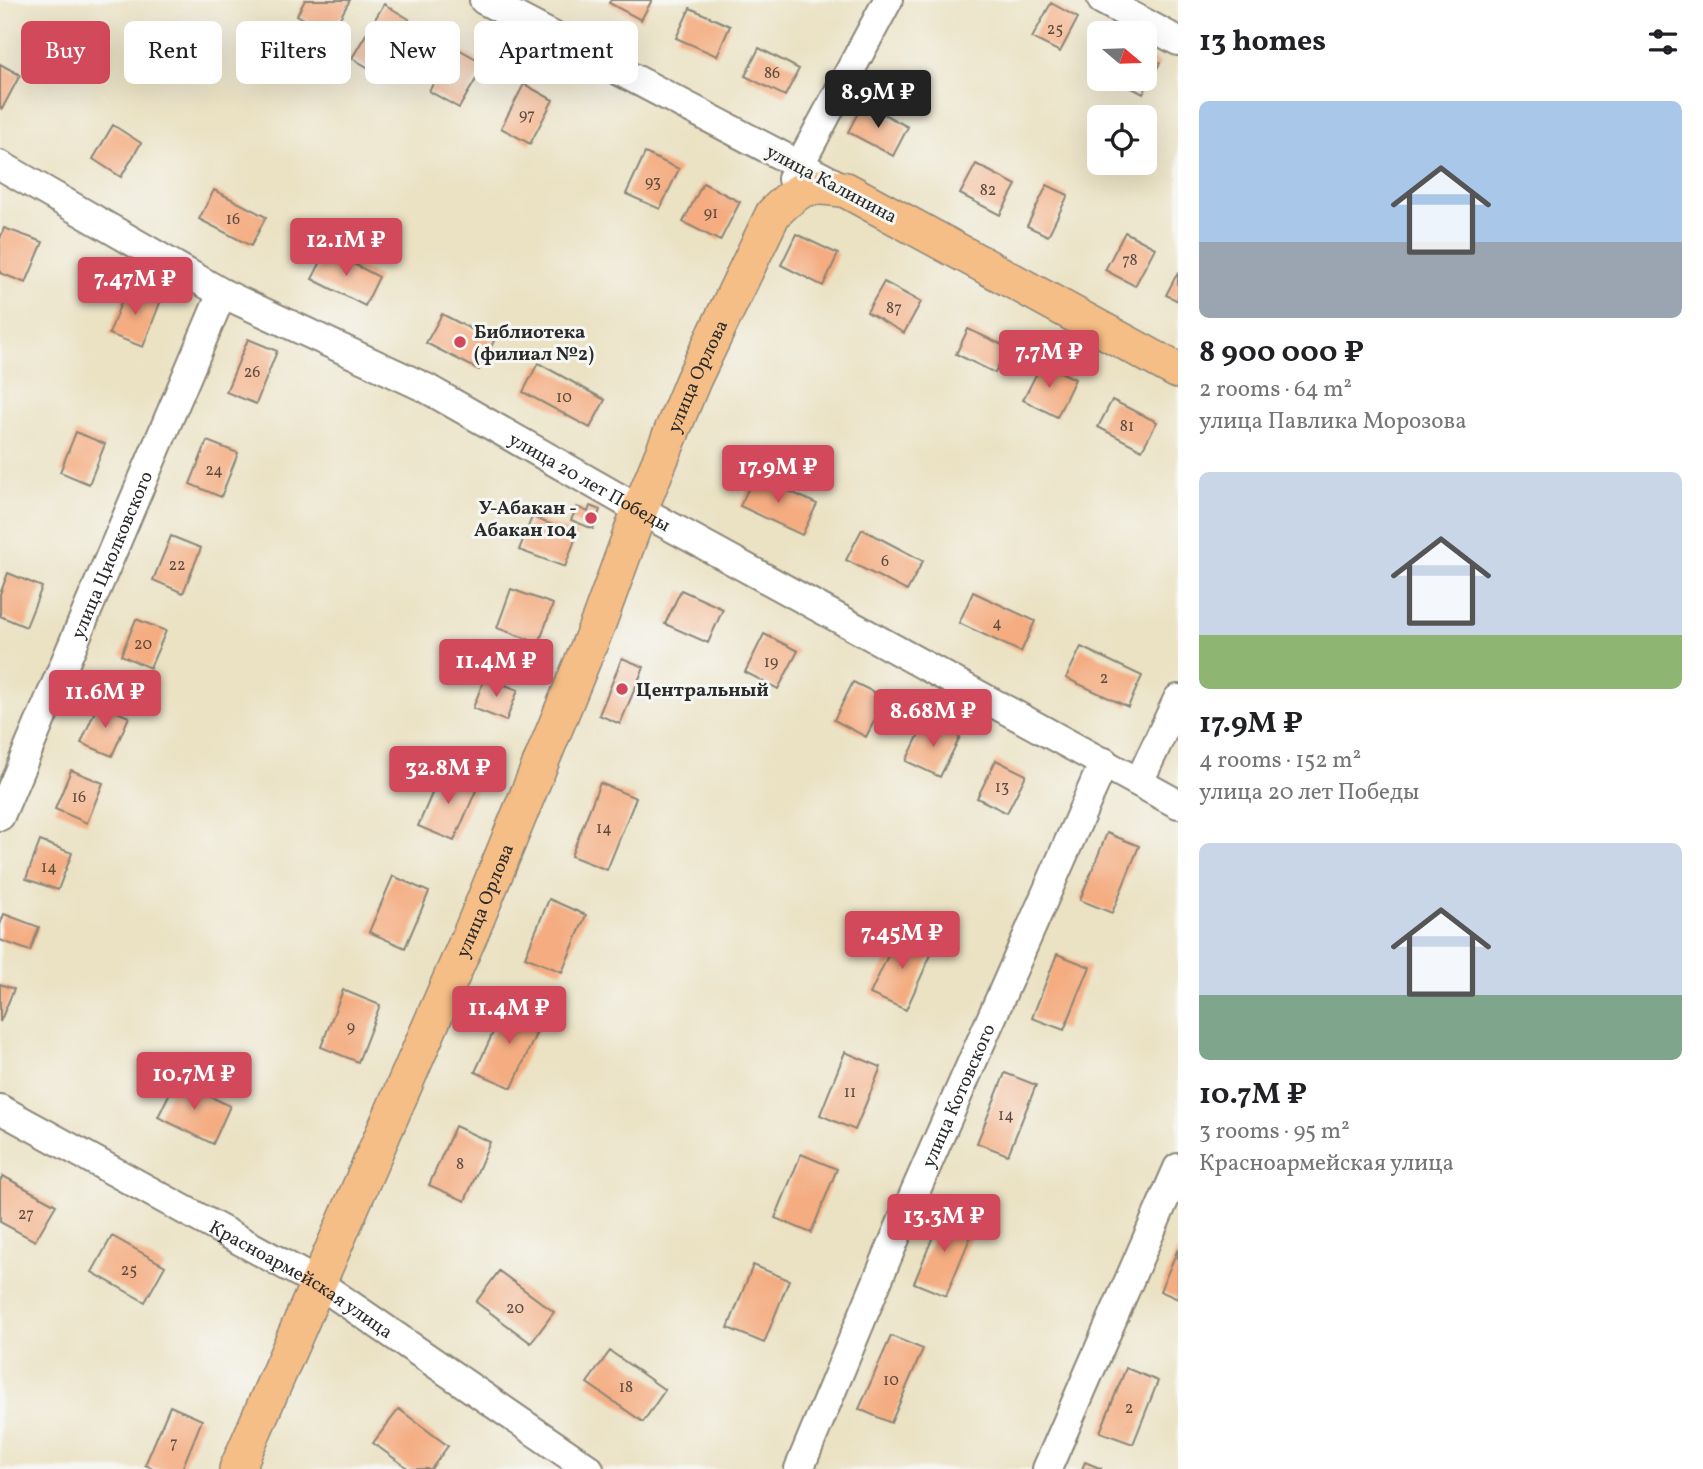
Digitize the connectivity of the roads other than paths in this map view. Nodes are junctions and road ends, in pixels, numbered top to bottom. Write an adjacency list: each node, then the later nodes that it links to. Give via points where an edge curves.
1 (484, 0): 5 (street, улица Калинина)
2 (888, 0): 5 (street)
3 (1102, 0): 4 (street)
4 (1178, 41)
5 (799, 164): 7 (street, улица Калинина); 8 (street)
6 (2, 173): 9 (street, улица 20 лет Победы)
7 (846, 190): 8 (main road, via 820,185 803,189); 10 (main road, улица Калинина)
8 (773, 214): 11 (main road, улица Орлова, via 693,380)
9 (222, 293): 11 (street, улица 20 лет Победы, via 426,388); 16 (street, улица Циолковского)
10 (1178, 370)
11 (640, 509): 13 (street, улица 20 лет Победы); 19 (main road, улица Орлова, via 472,930)
12 (1178, 699): 14 (street)
13 (1104, 762): 14 (street, улица 20 лет Победы); 22 (street, улица Котовского, via 909,1204)
14 (1139, 782): 15 (street, улица 20 лет Победы)
15 (1178, 804)
16 (0, 816)
17 (0, 1109): 19 (street, Красноармейская улица)
18 (1178, 1168): 23 (street)
19 (318, 1283): 20 (main road, улица Орлова); 21 (street, Красноармейская улица)
20 (237, 1469)
21 (589, 1469)
22 (799, 1469)
23 (1047, 1469)

